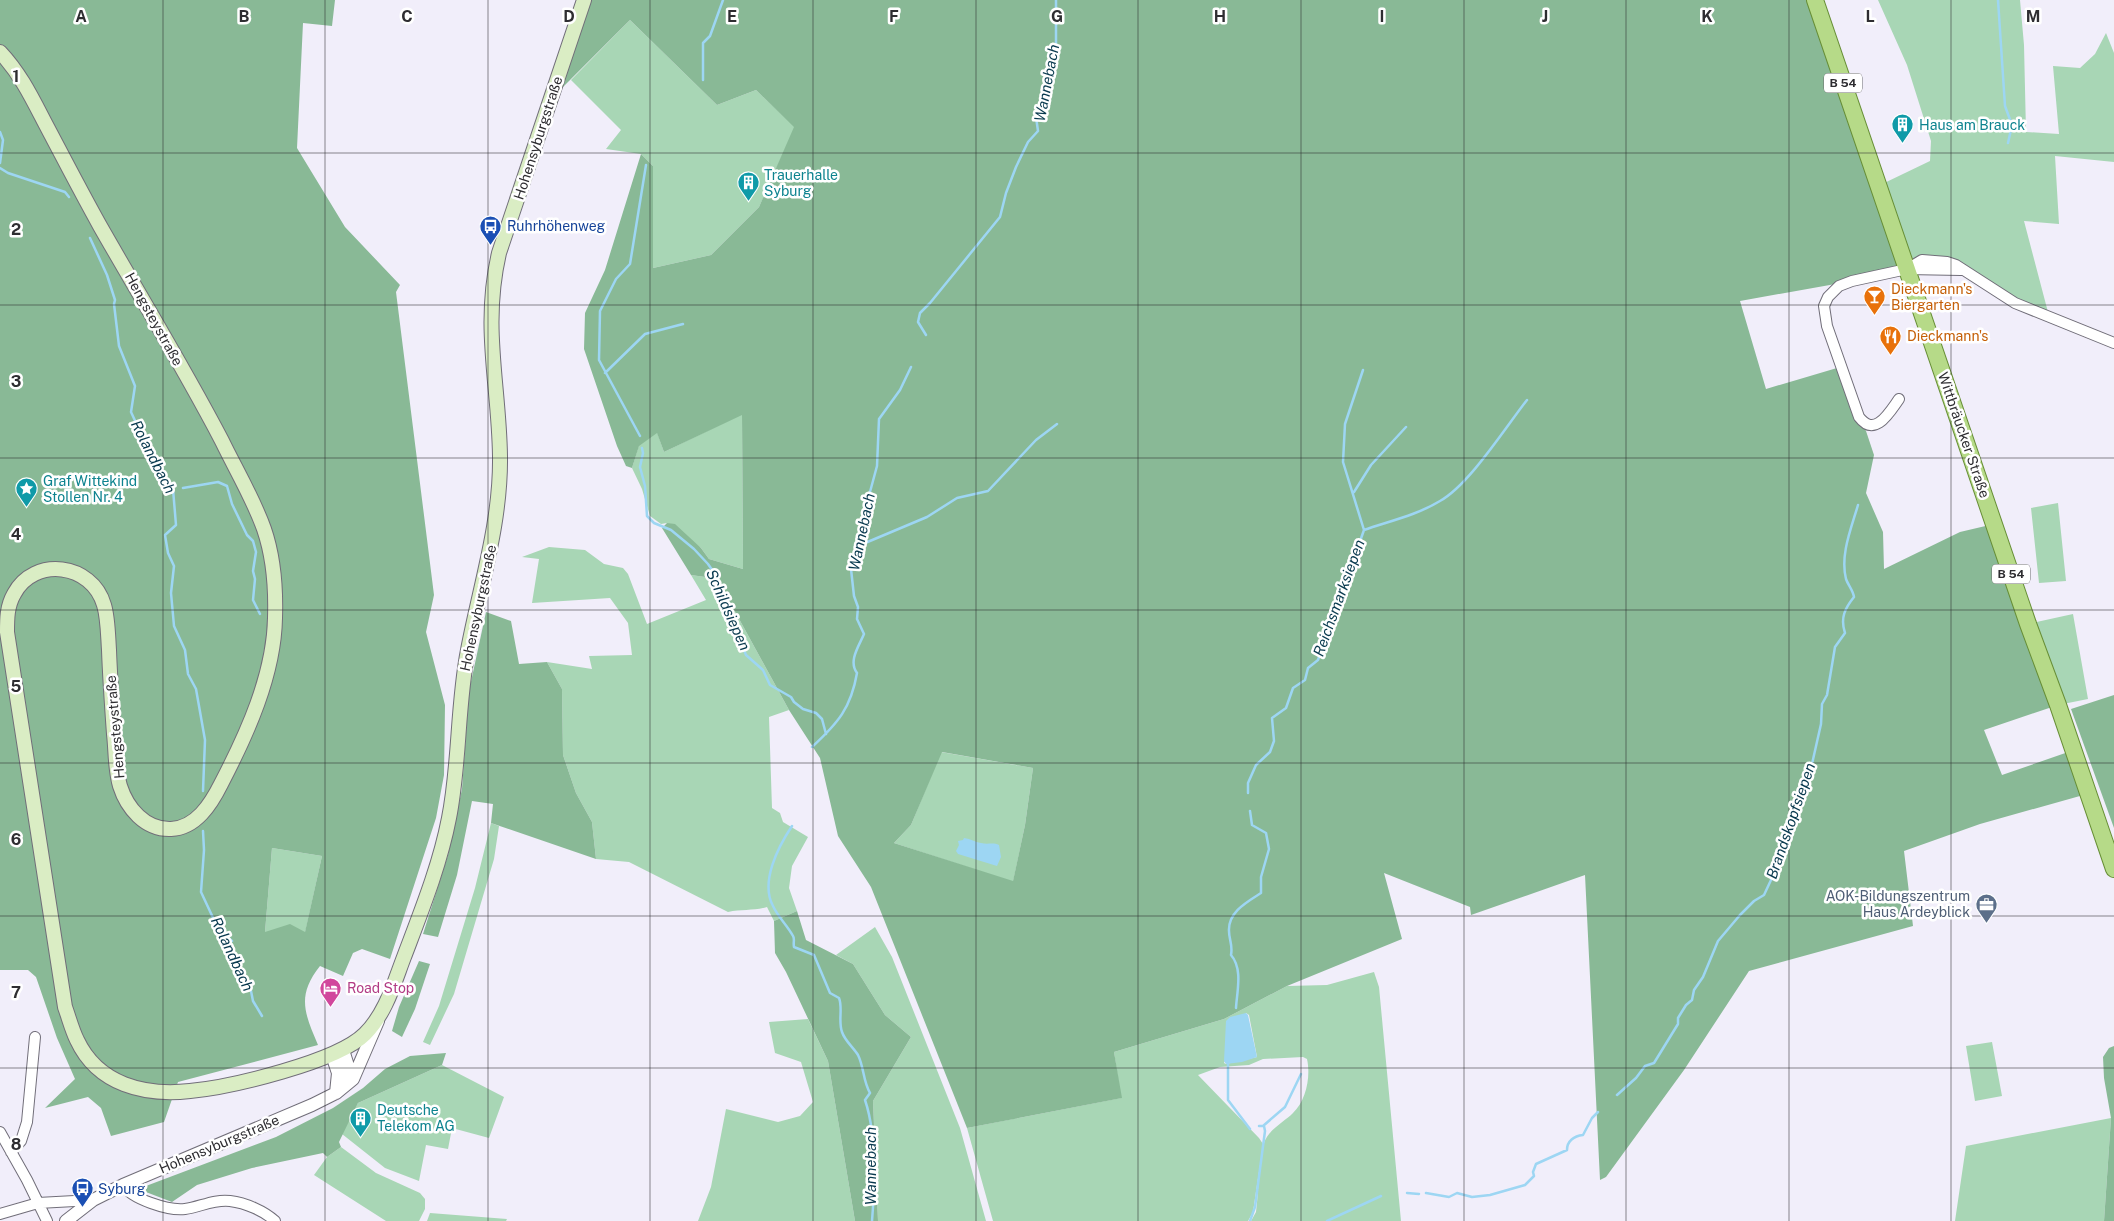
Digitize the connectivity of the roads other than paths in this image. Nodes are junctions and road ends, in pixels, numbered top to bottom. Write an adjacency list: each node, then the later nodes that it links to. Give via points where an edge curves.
1 (584, 0): 8 (main road, Hohensyburgstraße, via 495,272 490,328 500,455 498,508 461,693 449,818 419,917 391,993)
2 (1815, 0): 4 (main road, Wittbräucker Straße / B 54)
3 (0, 52): 12 (main road, Hengsteystraße, via 24,84 99,224 210,418 253,502 273,562 275,632 264,680 220,786 206,809 180,827 160,827 139,818 119,783 104,605 91,583 82,576 58,568 34,573 20,584 14,594 7,618 12,669 65,1007 77,1040 95,1066 133,1088 168,1094)
4 (1907, 269): 5 (street, via 1922,260 1947,262 2015,303); 6 (street, via 1839,286 1824,306 1827,326 1864,424 1880,423); 7 (main road, Wittbräucker Straße / B 54)
5 (2114, 342)
6 (1899, 399)
7 (2114, 869)
8 (378, 1018): 10 (main road, Hohensyburgstraße, via 366,1034); 11 (street, via 359,1068 353,1079)
9 (35, 1037): 14 (street, via 27,1122 21,1141)
10 (337, 1052): 11 (street, via 348,1072); 12 (main road, Hohensyburgstraße, via 232,1084)
11 (340, 1090): 15 (street, Hohensyburgstraße, via 312,1105)
12 (196, 1091)
13 (0, 1132): 14 (street)
14 (11, 1152): 17 (street)
15 (123, 1185): 16 (street, Hohensyburgstraße); 21 (street, via 132,1196 172,1208 186,1209 212,1201 230,1200 261,1211)
16 (93, 1200): 17 (street, Hohensyburgstraße); 20 (street, Hohensyburgstraße)
17 (38, 1203): 18 (street, Hohensyburgstraße); 19 (street)
18 (0, 1214)
19 (47, 1221)
20 (66, 1221)
21 (275, 1221)

